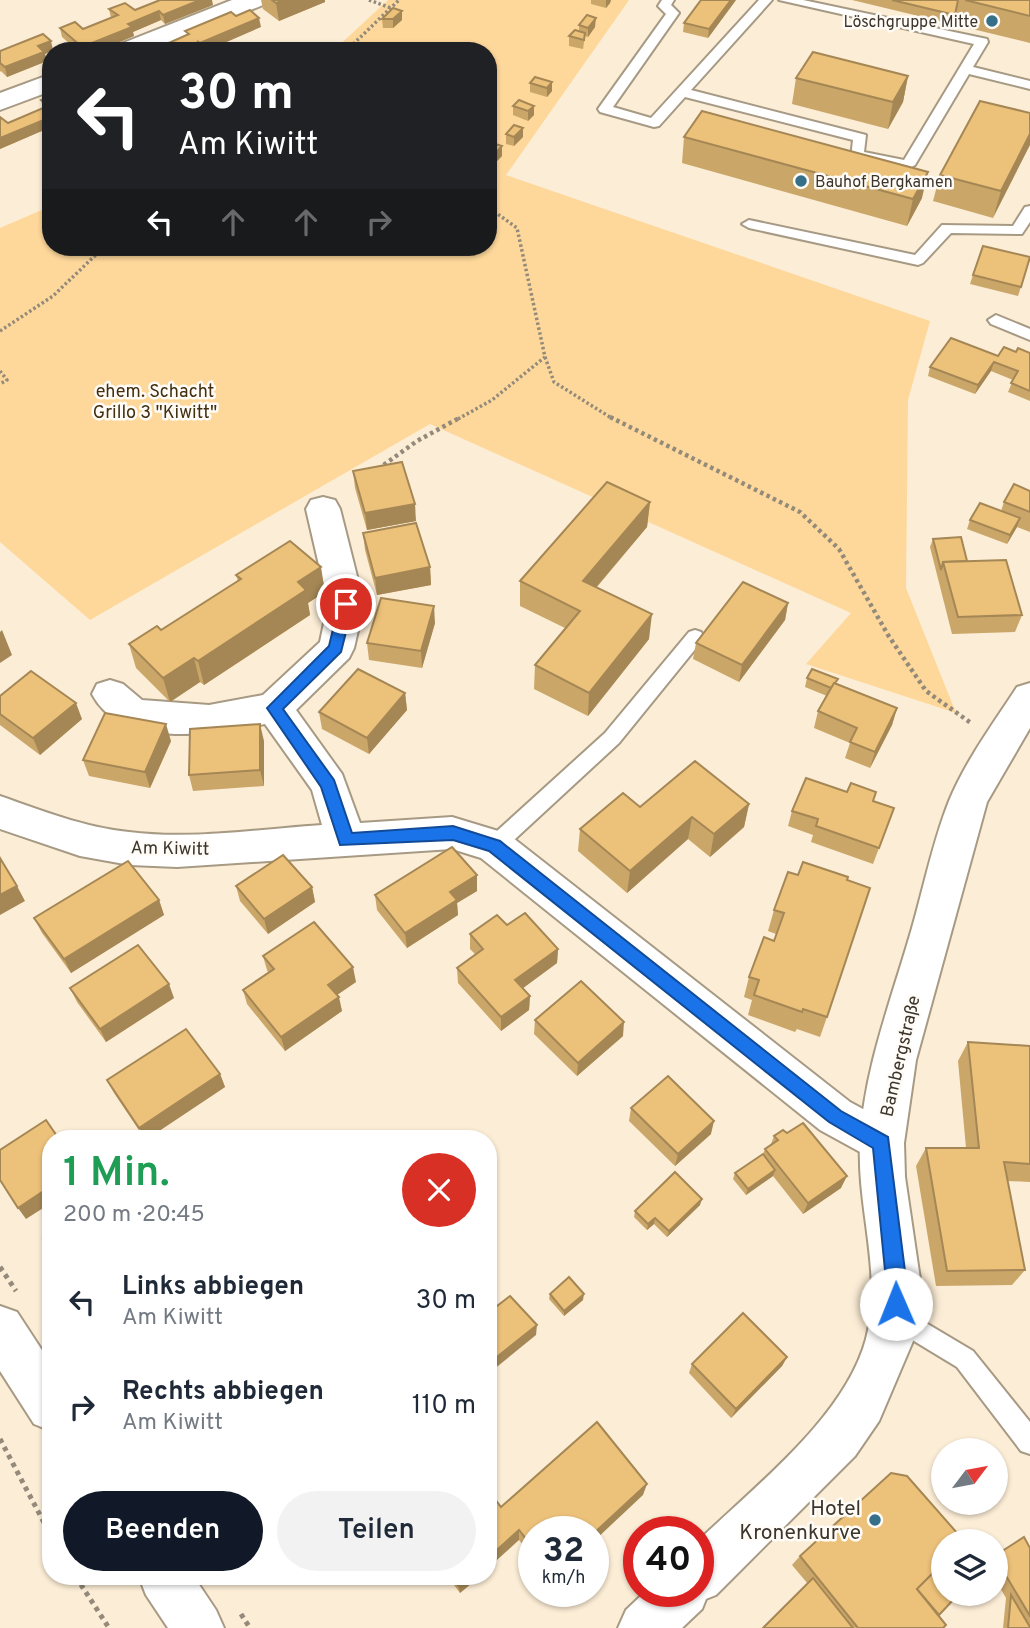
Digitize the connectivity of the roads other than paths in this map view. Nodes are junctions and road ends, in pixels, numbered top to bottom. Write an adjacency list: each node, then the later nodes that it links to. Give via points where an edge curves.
1 (254, 0): 5 (street)
2 (668, 0): 9 (lane, via 664,6 673,13 605,109 654,123)
3 (766, 0): 9 (lane)
4 (785, 0): 6 (lane, via 982,41)
5 (149, 42)
6 (965, 69): 7 (lane); 9 (lane, via 908,165 856,155 861,138)
7 (1030, 85)
8 (42, 86): 10 (street)
9 (682, 92)
10 (0, 102)
11 (1030, 210): 12 (lane, via 1017,231 947,228 918,260)
12 (749, 224)
13 (996, 320): 14 (lane)
14 (1030, 335)
15 (323, 509): 19 (street, via 346,604 335,648)
16 (695, 637): 22 (lane, via 612,738)
17 (110, 694): 19 (street, via 133,714 209,720)
18 (1030, 697): 23 (street, Bambergstraße, via 968,802 895,1060)
19 (274, 708): 21 (street, via 328,785)
20 (0, 812): 21 (street, Am Kiwitt, via 42,830 130,849 177,851)
21 (346, 840): 22 (street, Am Kiwitt, via 453,833)
22 (494, 846): 23 (street, Am Kiwitt, via 835,1116)
23 (882, 1143): 24 (street, Bambergstraße, via 897,1279)
24 (894, 1316): 27 (lane, via 965,1359); 28 (street, Bambergstraße, via 877,1372 838,1438)
25 (0, 1329): 26 (street)
26 (42, 1393)
27 (1030, 1442)
28 (714, 1561)
29 (169, 1585): 31 (street)
30 (667, 1607): 32 (street)
31 (198, 1628)
32 (644, 1628)

